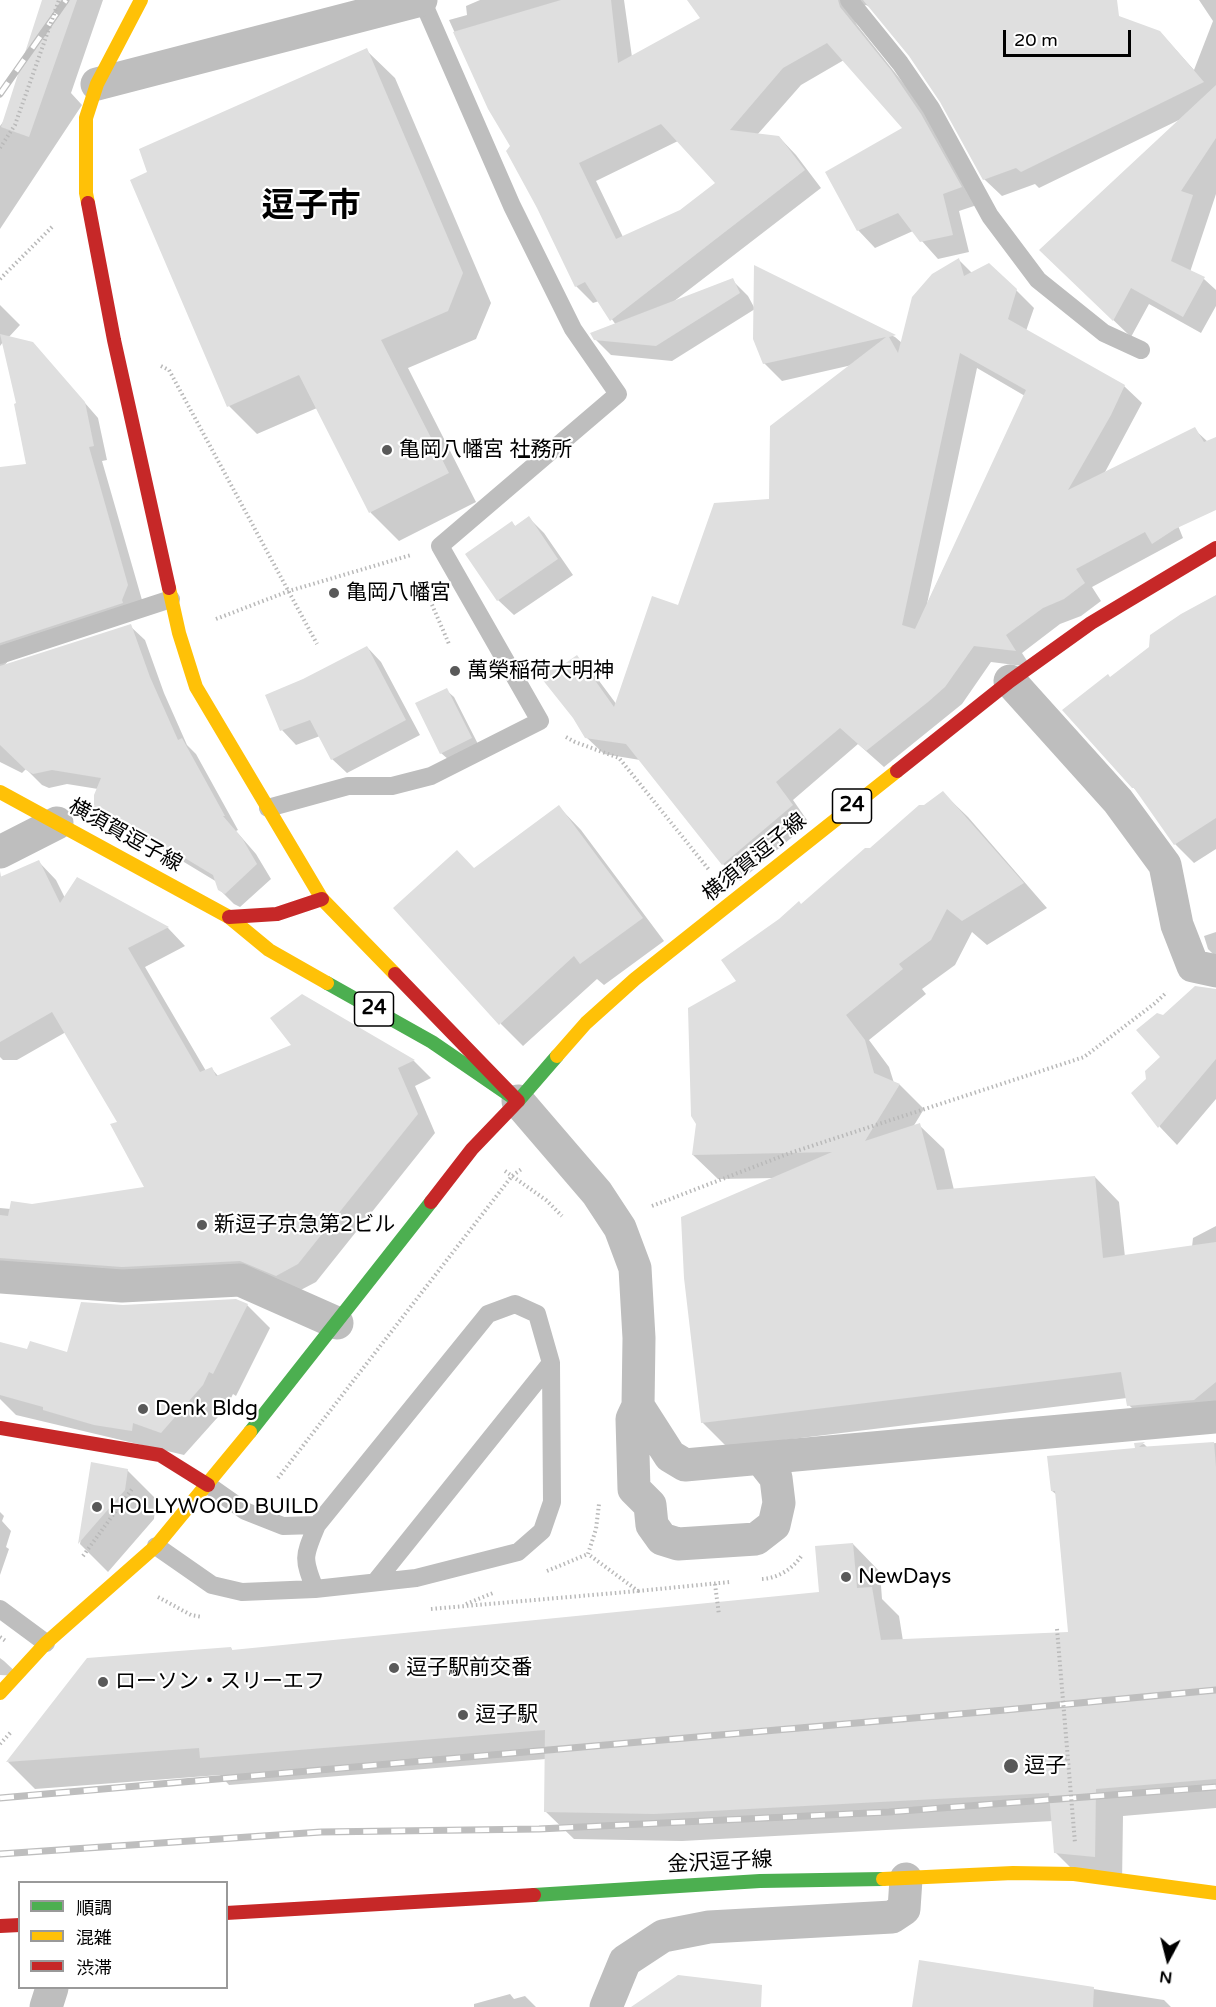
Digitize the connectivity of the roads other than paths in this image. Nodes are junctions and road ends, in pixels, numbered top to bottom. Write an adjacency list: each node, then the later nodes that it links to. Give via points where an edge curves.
1 (141, 0): 4 (main road)
2 (422, 0): 4 (street); 11 (lane, via 547,278 573,329 618,394 440,546 540,721 431,776 392,786 348,786)
3 (849, 0): 5 (lane, via 931,108 990,216 1038,280 1104,333)
4 (97, 84): 7 (main road, via 86,118 86,193)
5 (1140, 350)
6 (1216, 548): 9 (main road, 横須賀逗子線 / 24, via 1091,622)
7 (171, 599): 8 (lane); 11 (main road, via 196,687)
8 (0, 655)
9 (1010, 681): 16 (street, via 1118,801 1165,866 1177,925); 17 (main road, 横須賀逗子線 / 24, via 635,979 586,1023)
10 (0, 792): 12 (main road, 横須賀逗子線 / 24)
11 (268, 808): 14 (main road)
12 (57, 823): 13 (street); 15 (main road, 横須賀逗子線 / 24)
13 (0, 852)
14 (322, 899): 15 (main road, via 284,913); 17 (main road)
15 (229, 917): 17 (main road, 24, via 269,950 432,1042)
16 (1204, 968)
17 (518, 1101): 19 (main road, 横須賀逗子線, via 472,1149); 21 (street, via 597,1193 620,1228 634,1268)
18 (0, 1277): 19 (street, via 122,1286 240,1280)
19 (337, 1323): 26 (main road, 横須賀逗子線)
20 (551, 1363): 28 (lane, via 537,1314 514,1304 488,1314); 30 (lane); 30 (lane, via 552,1502 542,1531 518,1552 416,1578)
21 (638, 1406): 25 (street, via 670,1456); 27 (street, via 632,1419 634,1489)
22 (1216, 1417): 24 (street)
23 (0, 1428): 26 (main road, via 160,1455)
24 (761, 1459): 25 (street); 27 (street, via 776,1478 779,1503 774,1525 756,1539 678,1544 662,1539 652,1525)
25 (685, 1465): 27 (street, via 658,1484)
26 (208, 1485): 28 (lane, via 244,1511 283,1526); 29 (main road, 横須賀逗子線)
27 (650, 1505)
28 (317, 1525): 31 (lane, via 305,1553)
29 (156, 1546): 31 (lane, via 212,1585 242,1592); 33 (main road, 横須賀逗子線)
30 (376, 1581): 31 (lane)
31 (315, 1588)
32 (0, 1609): 33 (lane)
33 (46, 1643): 34 (main road, 横須賀逗子線)
34 (0, 1693)
35 (906, 1879): 36 (main road, 金沢逗子線, via 1074,1874); 37 (main road, 金沢逗子線, via 760,1881); 42 (street, via 904,1909 892,1917 709,1928 663,1936 626,1961)
36 (1216, 1893)
37 (228, 1912)
38 (18, 1925): 39 (main road)
39 (0, 1926)
40 (52, 1989): 41 (street)
41 (46, 2007)
42 (606, 2007)

